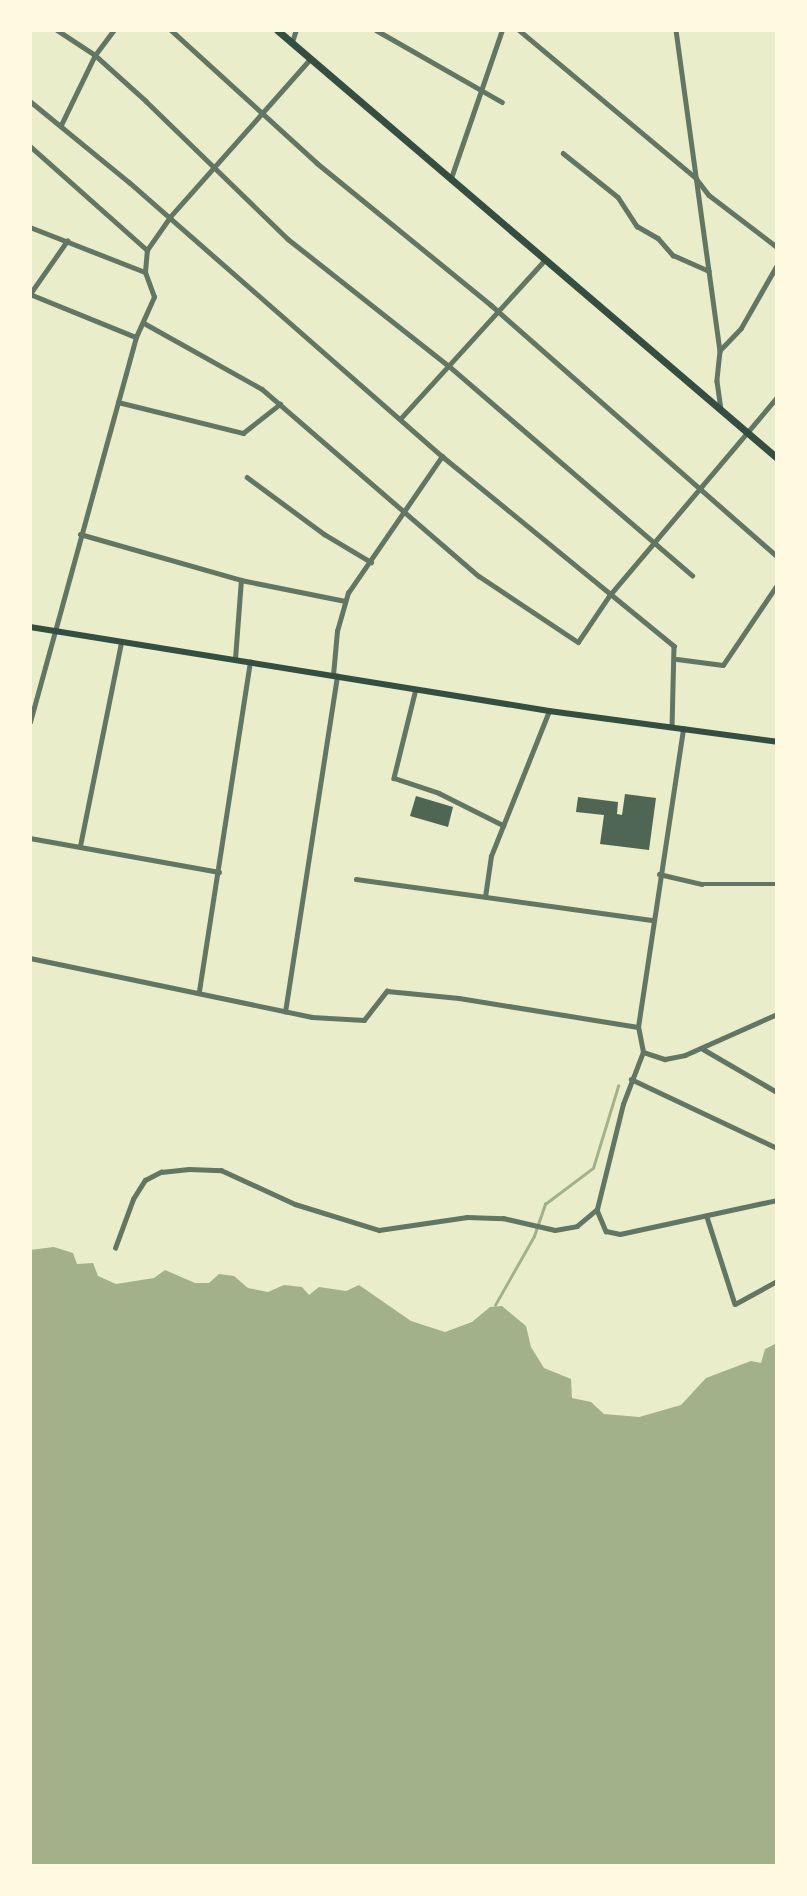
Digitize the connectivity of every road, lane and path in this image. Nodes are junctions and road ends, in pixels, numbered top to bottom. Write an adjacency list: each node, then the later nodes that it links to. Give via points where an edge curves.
1 (57, 30): 11 (street)
2 (114, 30): 11 (street)
3 (171, 30): 16 (street)
4 (277, 30): 10 (highway)
5 (296, 30): 10 (street)
6 (376, 30): 13 (street)
7 (502, 30): 13 (street)
8 (519, 30): 22 (street)
9 (676, 30): 22 (street)
10 (292, 42): 12 (highway)
11 (95, 55): 17 (street); 20 (street)
12 (310, 58): 16 (street); 21 (highway)
13 (481, 87): 15 (street); 21 (street)
14 (30, 101): 17 (street)
15 (502, 102)
16 (263, 112): 20 (street); 33 (street, via 317,163)
17 (61, 125): 23 (street)
18 (30, 146): 27 (street)
19 (563, 153): 30 (street, via 618,197 637,226 658,238 673,255)
20 (215, 170): 23 (street); 37 (street, via 288,239)
21 (451, 178): 28 (highway)
22 (696, 178): 26 (street, via 709,195); 30 (street)
23 (169, 218): 27 (street); 42 (street)
24 (30, 227): 25 (street)
25 (67, 241): 31 (street); 32 (street)
26 (777, 247)
27 (146, 250): 31 (street)
28 (545, 260): 33 (street); 41 (highway)
29 (777, 265): 36 (street, via 741,328)
30 (709, 271): 36 (street)
31 (145, 272): 34 (street, via 154,296)
32 (30, 294): 35 (street)
33 (497, 311): 37 (street); 47 (street)
34 (144, 323): 35 (street); 40 (street, via 220,363)
35 (136, 337): 39 (street)
36 (720, 351): 41 (street, via 717,381)
37 (449, 366): 42 (street); 50 (street)
38 (777, 397): 43 (street)
39 (118, 401): 40 (street, via 243,433); 49 (street)
40 (279, 404): 48 (street)
41 (721, 410): 43 (highway)
42 (401, 418): 44 (street)
43 (748, 433): 45 (highway); 47 (street)
44 (442, 456): 48 (street); 56 (street)
45 (777, 458)
46 (247, 477): 52 (street)
47 (700, 488): 50 (street); 51 (street)
48 (404, 510): 52 (street); 56 (street, via 479,576 578,642)
49 (80, 534): 54 (street); 59 (street)
50 (653, 542): 53 (street); 56 (street)
51 (777, 556)
52 (371, 562): 57 (street)
53 (692, 575)
54 (241, 580): 57 (street); 61 (street)
55 (777, 584): 62 (street, via 723,665)
56 (609, 596): 62 (street, via 674,646)
57 (345, 601): 64 (street, via 337,631)
58 (30, 627): 59 (main road)
59 (55, 631): 60 (main road); 67 (street)
60 (121, 642): 61 (main road); 73 (street)
61 (235, 659): 63 (main road)
62 (677, 659): 68 (street)
63 (250, 661): 64 (main road); 74 (street)
64 (335, 675): 65 (main road); 82 (street)
65 (416, 689): 66 (main road); 71 (street, via 394,779 439,793)
66 (549, 711): 68 (main road); 71 (street)
67 (30, 722)
68 (672, 726): 69 (main road)
69 (683, 727): 70 (main road); 75 (street)
70 (777, 741)
71 (503, 825): 78 (street, via 491,856)
72 (30, 838): 73 (street)
73 (80, 846): 74 (street)
74 (219, 872): 81 (street)
75 (659, 874): 77 (street, via 702,884); 79 (street)
76 (356, 879): 78 (street)
77 (777, 884)
78 (485, 897): 79 (street)
79 (653, 920): 84 (street)
80 (30, 958): 81 (street)
81 (199, 990): 82 (street)
82 (285, 1012): 84 (street, via 359,1021 368,1017 387,991)
83 (777, 1014): 85 (street)
84 (638, 1027): 86 (street)
85 (703, 1049): 86 (street, via 665,1059); 88 (street)
86 (643, 1052): 87 (street)
87 (631, 1079): 89 (street); 91 (street)
88 (777, 1092)
89 (777, 1148)
90 (777, 1200): 92 (street)
91 (597, 1209): 92 (street, via 602,1226 613,1234); 93 (street, via 586,1222 567,1229 467,1217 379,1230 295,1205 221,1170 188,1169 161,1172 145,1180)
92 (707, 1217): 94 (street, via 735,1304)
93 (115, 1248)
94 (777, 1281)

